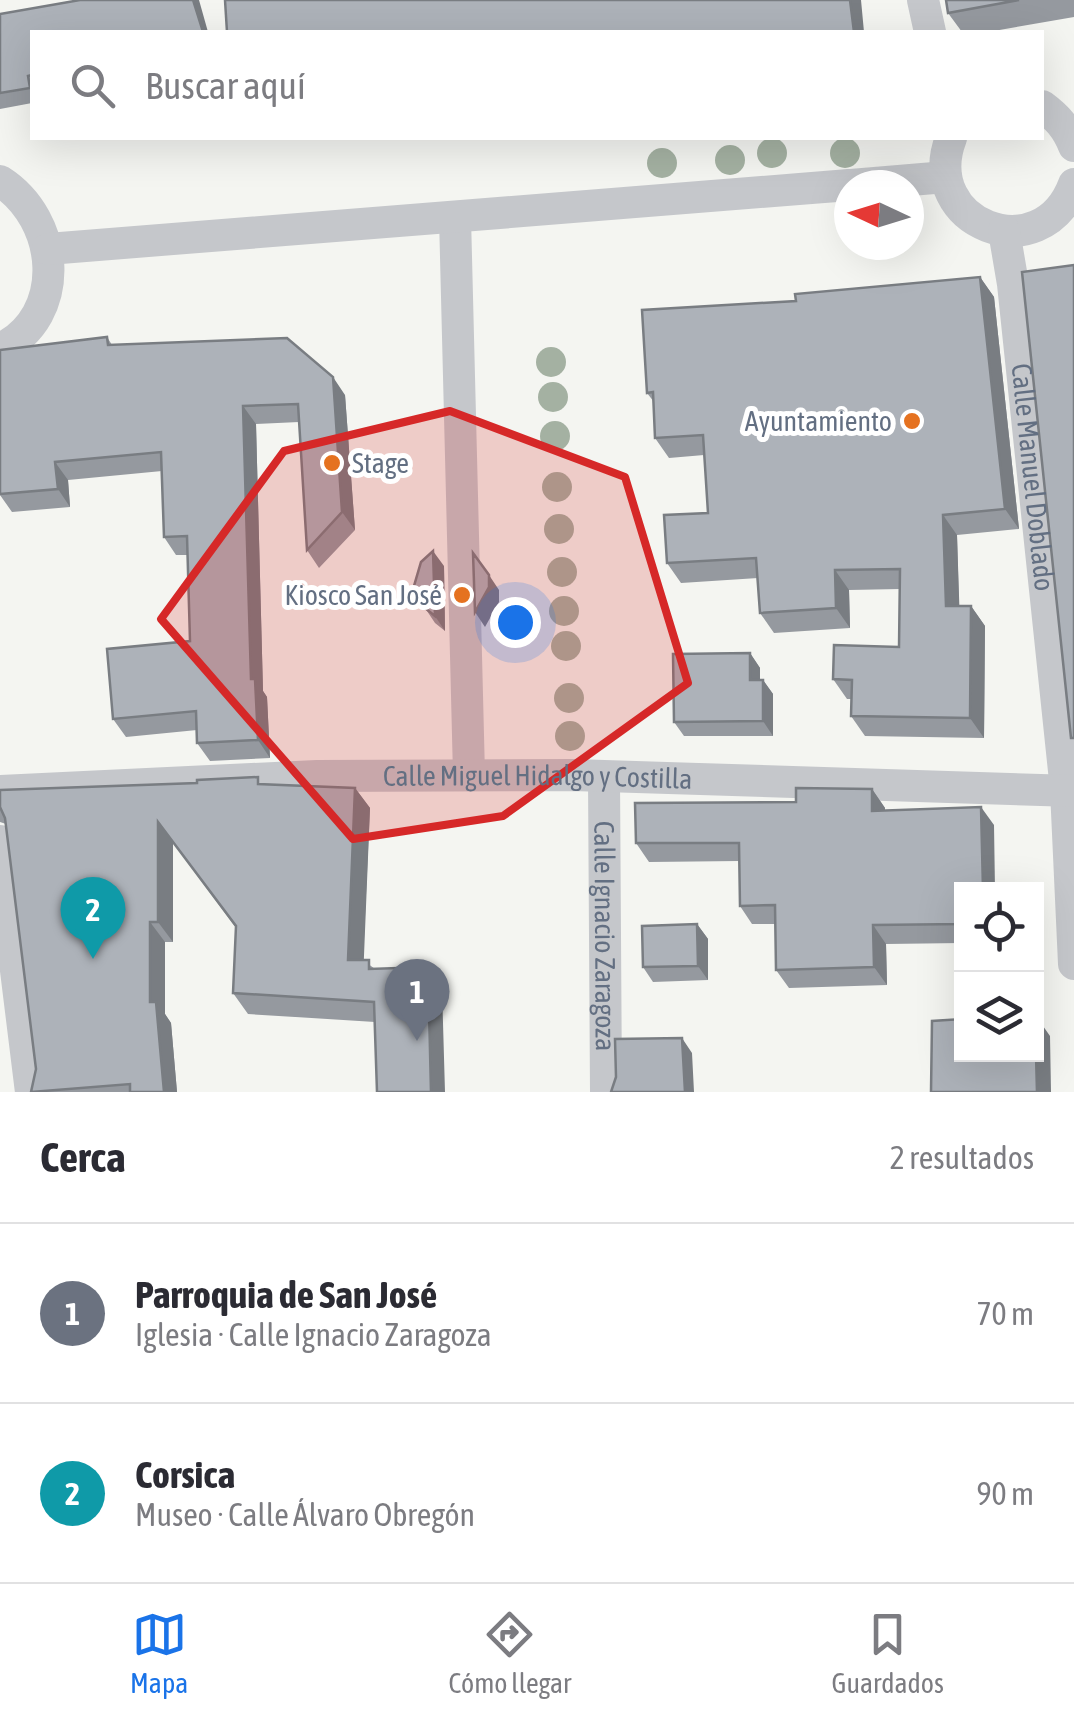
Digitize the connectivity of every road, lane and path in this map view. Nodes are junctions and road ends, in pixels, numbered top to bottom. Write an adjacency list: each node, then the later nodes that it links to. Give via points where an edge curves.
1 (923, 0): 2 (street)
2 (930, 30)
3 (1044, 107): 4 (street)
4 (1072, 137)
5 (950, 140): 6 (street)
6 (946, 178): 7 (street); 12 (street, via 964,212)
7 (924, 180)
8 (0, 181): 13 (street, via 35,214)
9 (834, 186): 11 (street)
10 (1071, 195): 12 (street, via 1045,222)
11 (455, 217): 13 (street); 15 (street)
12 (1004, 231): 17 (street, Calle Manuel Doblado)
13 (48, 249): 14 (street, via 48,284 36,316)
14 (0, 349)
15 (470, 776): 16 (street, Calle Miguel Hidalgo y Costilla); 18 (street, Calle Miguel Hidalgo y Costilla)
16 (604, 778): 17 (street, Calle Miguel Hidalgo y Costilla); 22 (street, Calle Ignacio Zaragoza)
17 (1070, 790): 20 (street, Calle Manuel Doblado)
18 (0, 791)
19 (0, 841): 21 (street)
20 (1074, 964)
21 (31, 1092)
22 (606, 1092)

